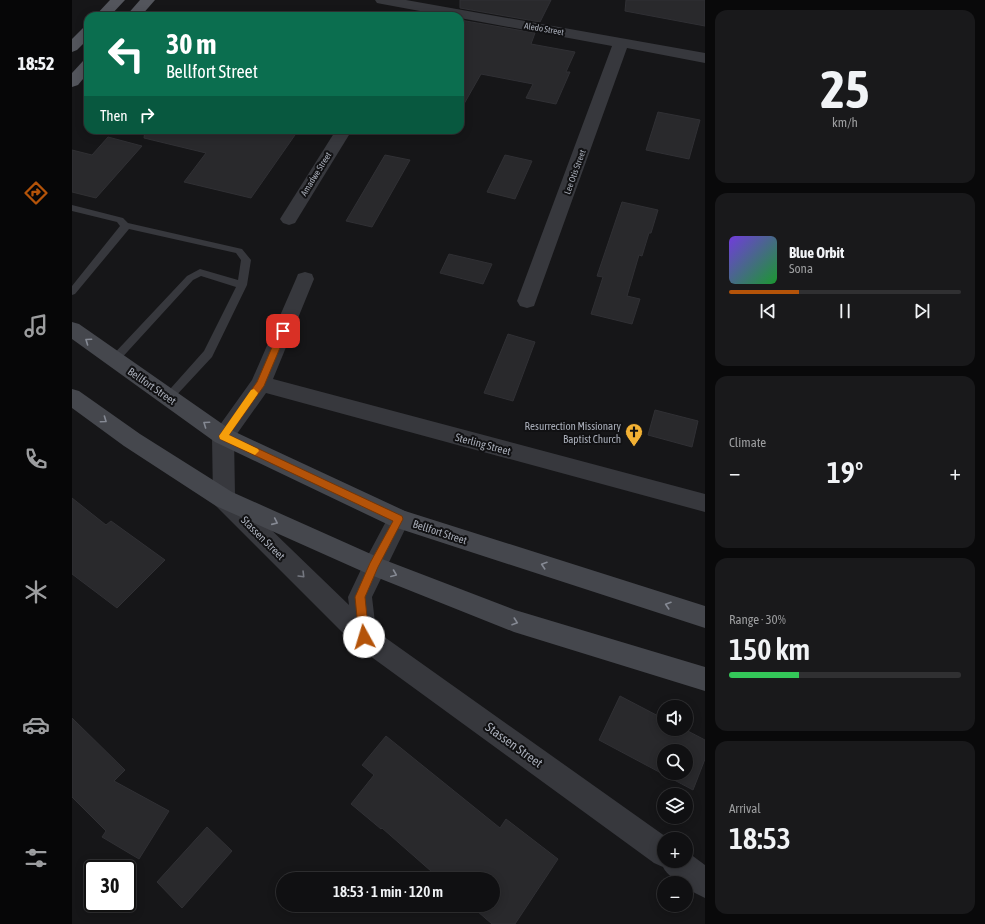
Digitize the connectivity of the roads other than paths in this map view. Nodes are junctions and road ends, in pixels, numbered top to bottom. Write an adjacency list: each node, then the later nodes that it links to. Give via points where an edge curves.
1 (118, 0): 5 (main road)
2 (148, 0): 6 (main road)
3 (382, 0): 4 (street, Aledo Street)
4 (417, 11)
5 (106, 12)
6 (137, 12)
7 (464, 18): 9 (street, Aledo Street)
8 (84, 35): 10 (main road)
9 (621, 43): 11 (street, Aledo Street); 21 (street, Lee Otis Street)
10 (72, 47)
11 (705, 58)
12 (84, 68): 13 (main road)
13 (72, 82)
14 (342, 134): 16 (street, Amadwe Street)
15 (72, 208): 17 (lane, via 120,220)
16 (289, 219)
17 (125, 225): 19 (lane, via 239,251 246,260); 20 (lane)
18 (305, 279): 24 (street)
19 (242, 285): 23 (lane, via 200,272 190,278); 26 (lane, via 208,354)
20 (72, 292)
21 (527, 301)
22 (72, 329): 23 (main road, Bellfort Street, one-way to 22)
23 (114, 359): 26 (main road, Bellfort Street)
24 (261, 384): 27 (street); 29 (street, Sterling Street)
25 (72, 397): 28 (main road, one-way to 28, via 132,440)
26 (168, 398): 27 (main road, Bellfort Street, one-way to 26)
27 (223, 436): 28 (street); 30 (main road, Bellfort Street)
28 (224, 499): 31 (main road, one-way to 31); 33 (street, Stassen Street, one-way to 33)
29 (705, 504)
30 (398, 519): 31 (street); 32 (main road, Bellfort Street, one-way to 30)
31 (374, 566): 33 (street, via 360,597); 34 (main road, one-way to 34, via 514,621)
32 (705, 617)
33 (364, 637): 35 (street, Stassen Street)
34 (705, 678)
35 (657, 848)
36 (685, 868): 37 (street)
37 (705, 883)

